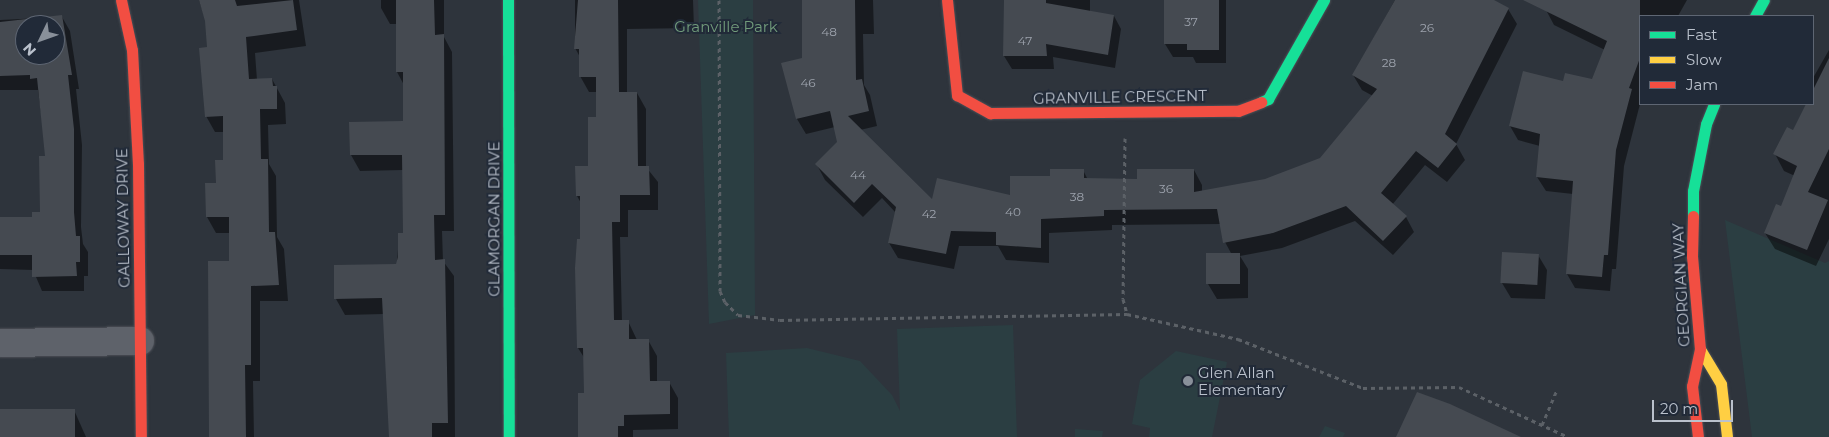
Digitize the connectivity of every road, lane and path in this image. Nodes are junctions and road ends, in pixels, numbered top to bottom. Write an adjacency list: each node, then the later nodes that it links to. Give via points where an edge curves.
1 (121, 0): 11 (street, GALLOWAY DRIVE, via 132,50 134,78)
2 (508, 0): 17 (street, GLAMORGAN DRIVE)
3 (719, 0): 10 (path, via 720,291 725,302 738,315 780,320)
4 (947, 0): 9 (street, GRANVILLE CRESCENT, via 957,95 990,114)
5 (1324, 0): 9 (street, GRANVILLE CRESCENT, via 1268,98 1238,110)
6 (1764, 0): 7 (street)
7 (1756, 15)
8 (1714, 105): 13 (street, GEORGIAN WAY, via 1706,124 1693,191 1692,256)
9 (1125, 112): 10 (path, via 1123,299)
10 (1127, 314): 15 (path, via 1238,338 1363,388 1458,387)
11 (140, 342): 12 (street); 16 (street, GALLOWAY DRIVE)
12 (0, 343)
13 (1700, 349): 19 (street, GEORGIAN WAY, via 1692,386); 20 (street, via 1721,384)
14 (1557, 390): 15 (path)
15 (1542, 425): 18 (path)
16 (140, 437)
17 (509, 437)
18 (1568, 437)
19 (1698, 437)
20 (1727, 437)

